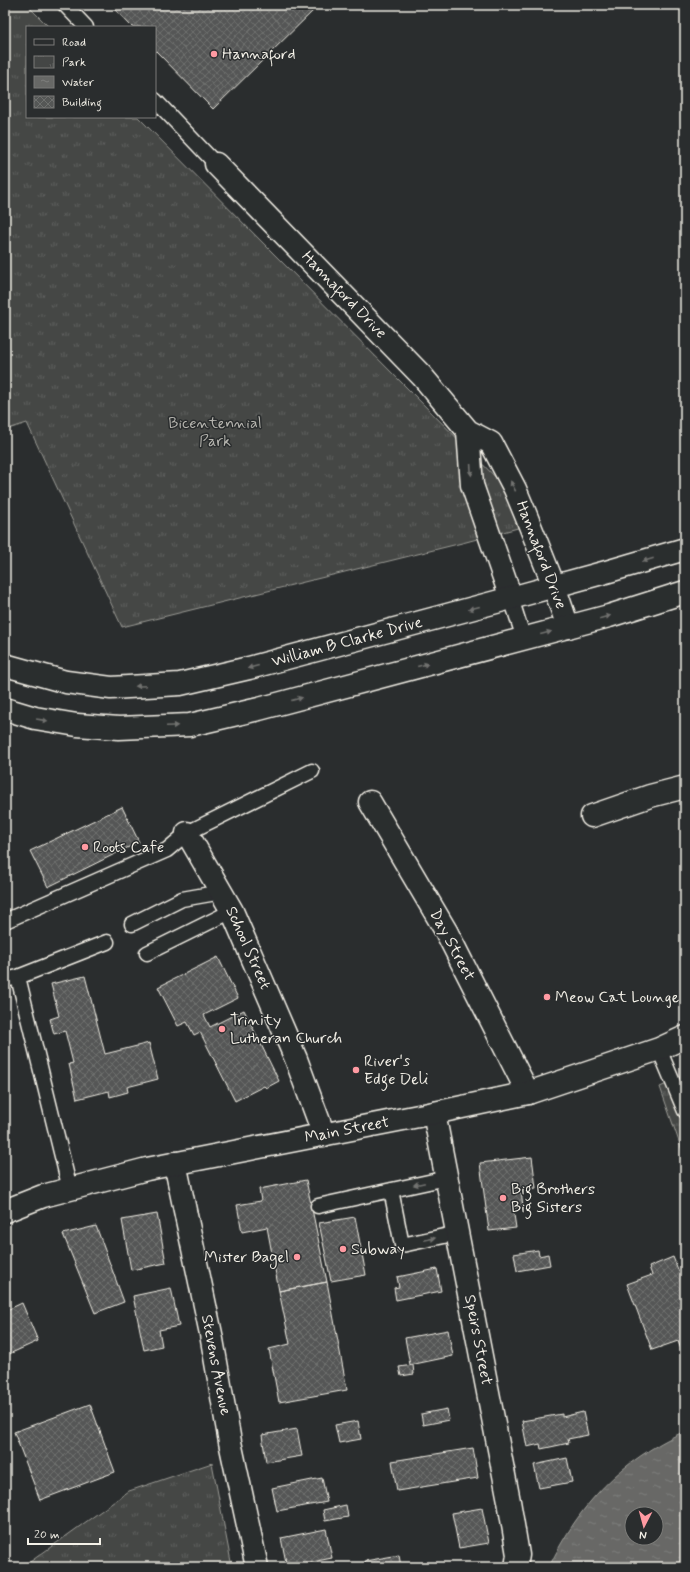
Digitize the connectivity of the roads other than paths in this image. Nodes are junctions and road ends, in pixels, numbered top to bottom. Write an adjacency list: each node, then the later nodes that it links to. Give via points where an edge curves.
1 (65, 5): 2 (lane)
2 (85, 26)
3 (156, 101): 4 (lane)
4 (216, 164): 5 (main road, Hannaford Drive, via 422,376)
5 (468, 431): 7 (main road, Hannaford Drive, one-way to 5, via 515,489 491,443); 9 (main road, one-way to 9, via 472,485)
6 (685, 549): 7 (main road, William B Clarke Drive, one-way to 7)
7 (554, 586): 9 (main road, William B Clarke Drive); 10 (main road, Hannaford Drive)
8 (685, 592): 10 (main road, one-way to 8)
9 (511, 598): 11 (lane); 12 (main road, William B Clarke Drive, one-way to 12, via 180,684 110,688 66,682)
10 (568, 627): 11 (main road, one-way to 10)
11 (524, 639): 13 (main road, one-way to 11, via 35,718 77,725 119,728 190,725)
12 (5, 665)
13 (5, 708)
14 (312, 771): 18 (lane)
15 (685, 787): 17 (main road)
16 (370, 802): 28 (main road, Day Street, via 446,931)
17 (592, 816)
18 (187, 833): 19 (main road, School Street); 21 (lane, via 167,850)
19 (222, 892): 20 (main road, School Street); 22 (lane, via 182,900)
20 (232, 911): 24 (lane); 31 (main road, School Street, via 296,1059)
21 (5, 921)
22 (132, 924)
23 (107, 942): 25 (lane)
24 (147, 954)
25 (12, 979): 34 (lane)
26 (685, 1038): 27 (main road, Main Street)
27 (659, 1049): 28 (main road, Main Street); 29 (lane)
28 (528, 1093): 30 (main road, Main Street)
29 (685, 1111)
30 (434, 1113): 31 (main road, Main Street); 33 (main road, Speirs Street)
31 (324, 1135): 32 (main road, Main Street)
32 (175, 1164): 34 (main road, Main Street); 39 (main road, Stevens Avenue)
33 (447, 1178): 35 (lane, one-way to 35); 38 (main road, Speirs Street)
34 (70, 1189): 37 (main road, Main Street, via 43,1196)
35 (391, 1190): 36 (lane); 38 (lane, one-way to 38, via 402,1245)
36 (318, 1206)
37 (5, 1211)
38 (458, 1233): 40 (main road, Speirs Street, via 509,1501 518,1555)
39 (257, 1567)
40 (516, 1567)

